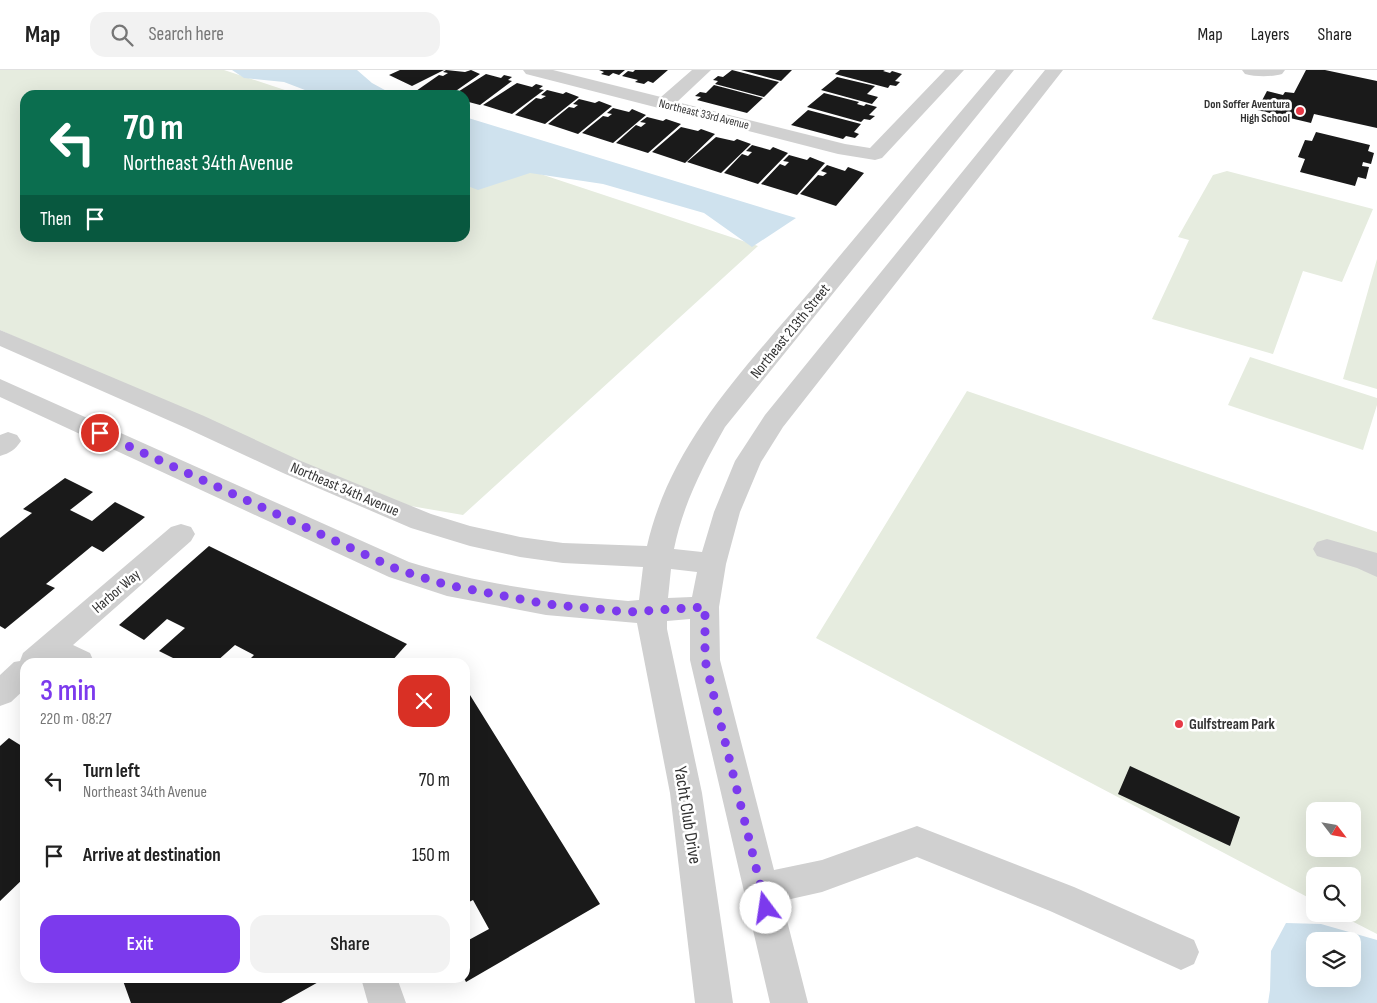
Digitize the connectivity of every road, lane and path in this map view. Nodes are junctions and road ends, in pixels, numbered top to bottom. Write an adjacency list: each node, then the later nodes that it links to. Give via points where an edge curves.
1 (532, 70): 8 (street, Northeast 33rd Avenue)
2 (702, 70): 8 (street)
3 (955, 70): 8 (street, Northeast 33rd Avenue, via 875,154 845,150)
4 (1005, 70): 9 (street, Northeast 213th Street)
5 (1054, 70): 9 (street, Northeast 213th Street)
6 (1251, 70): 7 (street)
7 (1276, 70)
8 (664, 104)
9 (999, 107): 14 (street, Northeast 213th Street, via 715,422 679,487); 15 (street, Northeast 213th Street, via 748,460 727,512)
10 (0, 337): 14 (street, Northeast 34th Avenue, via 422,522 470,536 563,553)
11 (0, 387): 18 (street, via 399,570 447,585 546,604 628,612)
12 (181, 534): 19 (street, Harbor Way)
13 (1327, 549): 16 (street)
14 (660, 557): 15 (street, Northeast 34th Avenue); 18 (street, Northeast 213th Street)
15 (712, 564): 17 (street, Northeast 213th Street)
16 (1377, 566)
17 (705, 607): 18 (street); 23 (street, via 705,660)
18 (652, 620): 27 (street, Yacht Club Drive, via 686,793)
19 (43, 655): 20 (street, Harbor Way)
20 (58, 658)
21 (20, 675): 22 (street)
22 (0, 693)
23 (761, 889): 24 (street, via 822,876 917,841 1062,899); 28 (street)
24 (1181, 952)
25 (381, 983): 26 (street)
26 (388, 1003)
27 (714, 1003)
28 (789, 1003)

